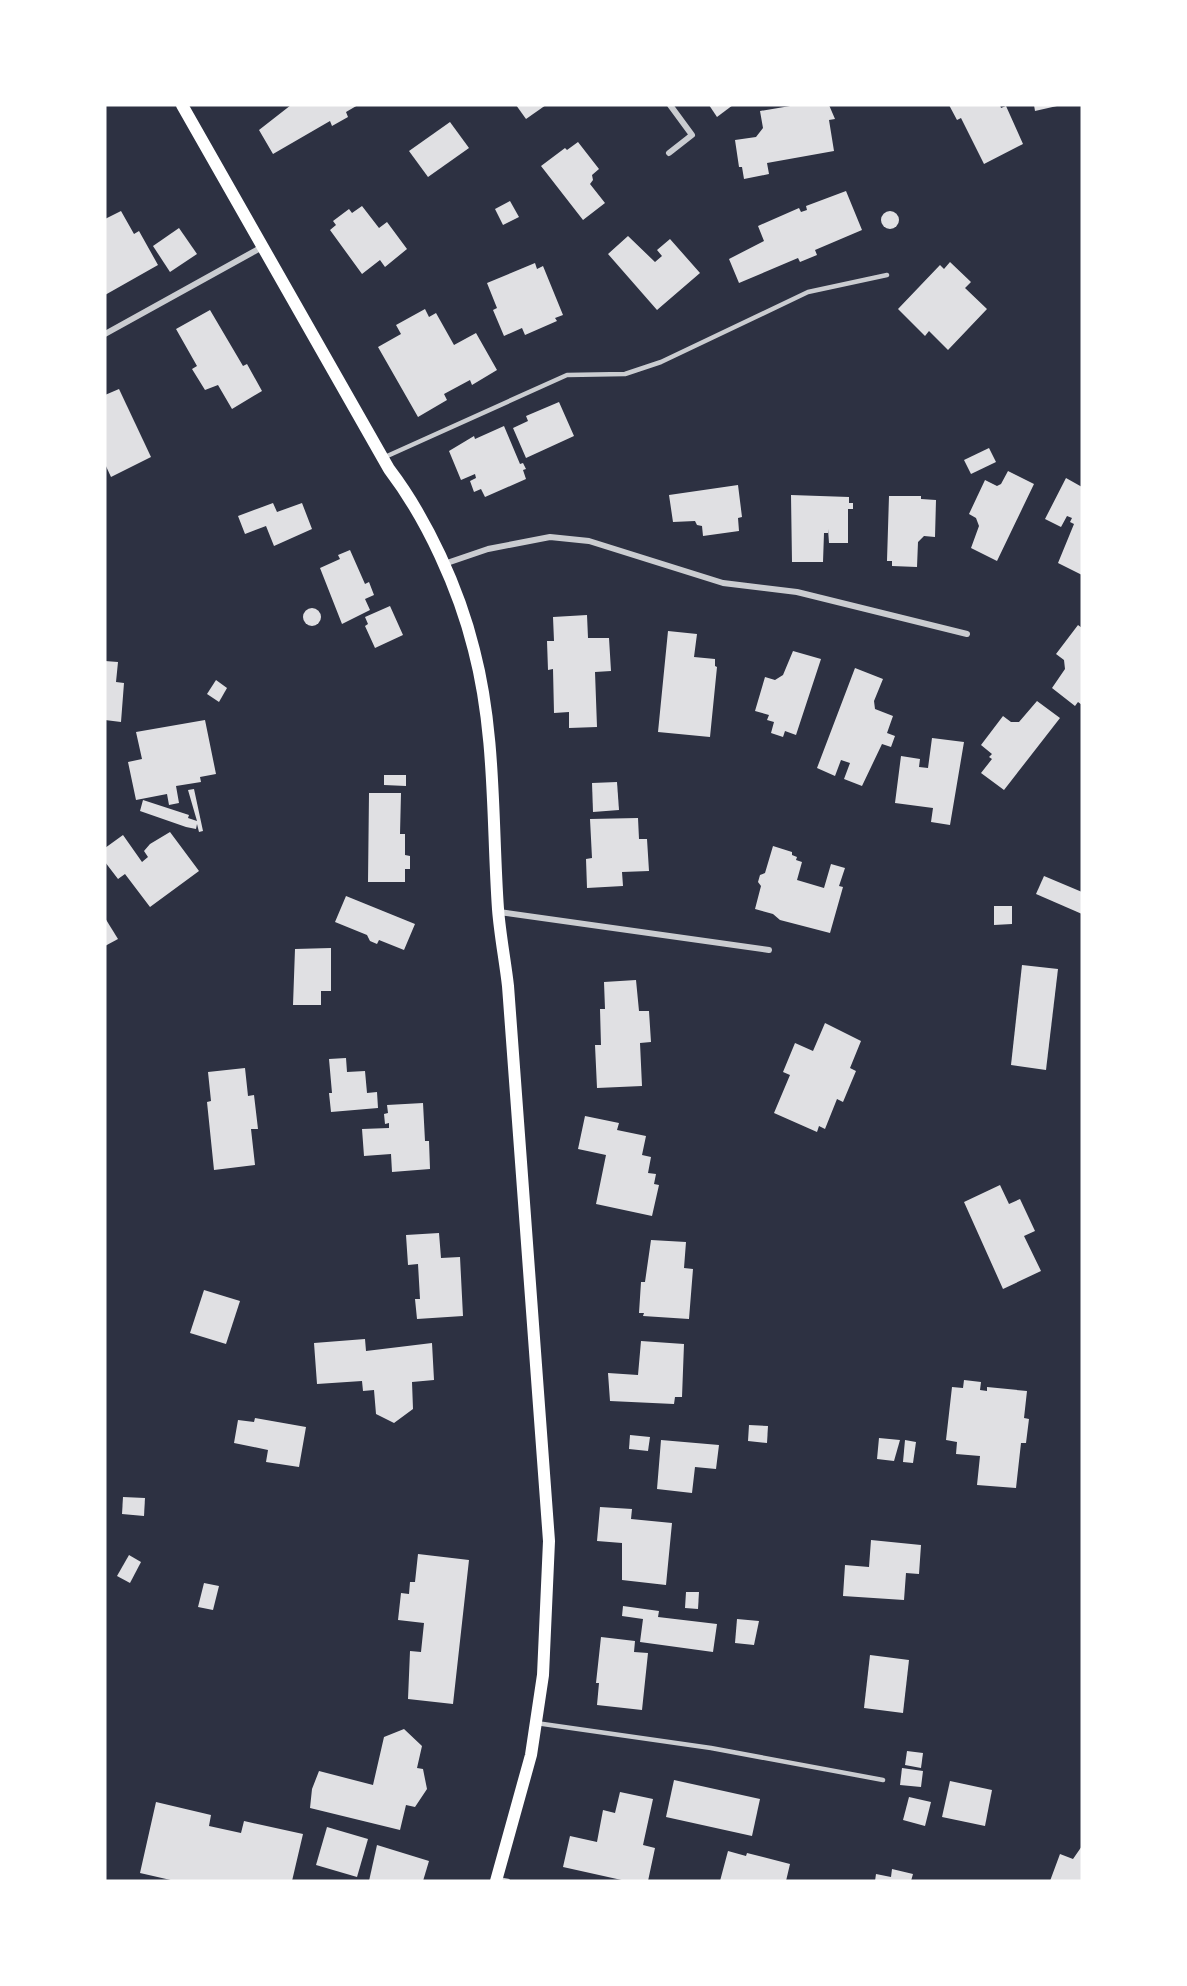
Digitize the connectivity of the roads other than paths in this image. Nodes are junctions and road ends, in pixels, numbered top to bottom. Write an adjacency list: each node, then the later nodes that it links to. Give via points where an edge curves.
1 (182, 105): 4 (main road)
2 (670, 105): 3 (street, via 692,135)
3 (669, 153)
4 (264, 246): 6 (street); 7 (main road)
5 (887, 275): 7 (lane, via 808,292 661,362 624,374 567,375)
6 (105, 334)
7 (382, 458): 8 (main road, via 412,500)
8 (444, 564): 9 (street, via 488,549 550,537 588,541 723,583 797,592); 10 (main road, via 474,649 489,734)
9 (967, 634)
10 (498, 911): 11 (street); 12 (main road, via 508,986 549,1541 543,1675)
11 (769, 950)
12 (536, 1723): 13 (lane, via 711,1748); 14 (main road)
13 (883, 1780)
14 (500, 1880)

